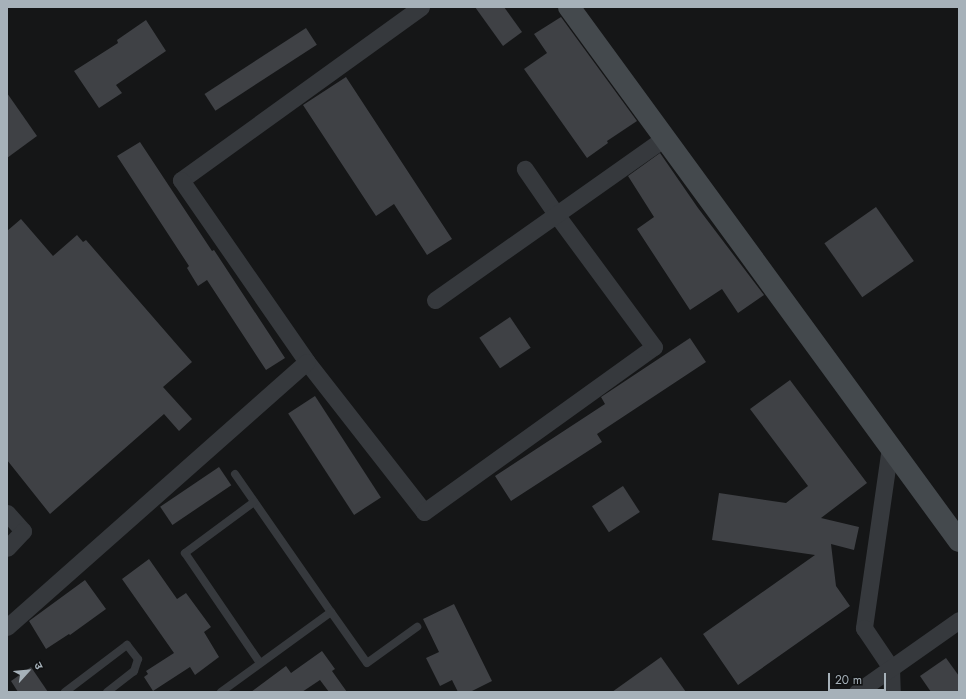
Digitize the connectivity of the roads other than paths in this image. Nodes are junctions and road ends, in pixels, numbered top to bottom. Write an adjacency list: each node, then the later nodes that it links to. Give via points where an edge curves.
1 (421, 7): 7 (street, via 181,180)
2 (569, 7): 3 (street)
3 (665, 138): 5 (street); 8 (street)
4 (525, 168): 5 (street)
5 (556, 214): 6 (street); 7 (street, via 654,347 424,512)
6 (435, 300)
7 (307, 362): 17 (street)
8 (890, 447): 12 (street); 19 (street, via 864,628)
9 (235, 474): 10 (lane)
10 (254, 502): 14 (lane); 18 (lane, via 185,553)
11 (7, 513): 13 (street, via 23,531)
12 (959, 541)
13 (7, 548)
14 (331, 612): 16 (lane, via 367,663); 18 (lane)
15 (959, 620): 19 (street)
16 (417, 627)
17 (7, 628)
18 (260, 663): 22 (lane)
19 (891, 668): 23 (street); 24 (street)
20 (65, 692): 21 (lane, via 127,644 138,659 134,671)
21 (107, 692)
22 (221, 692)
23 (857, 692)
24 (892, 692)

